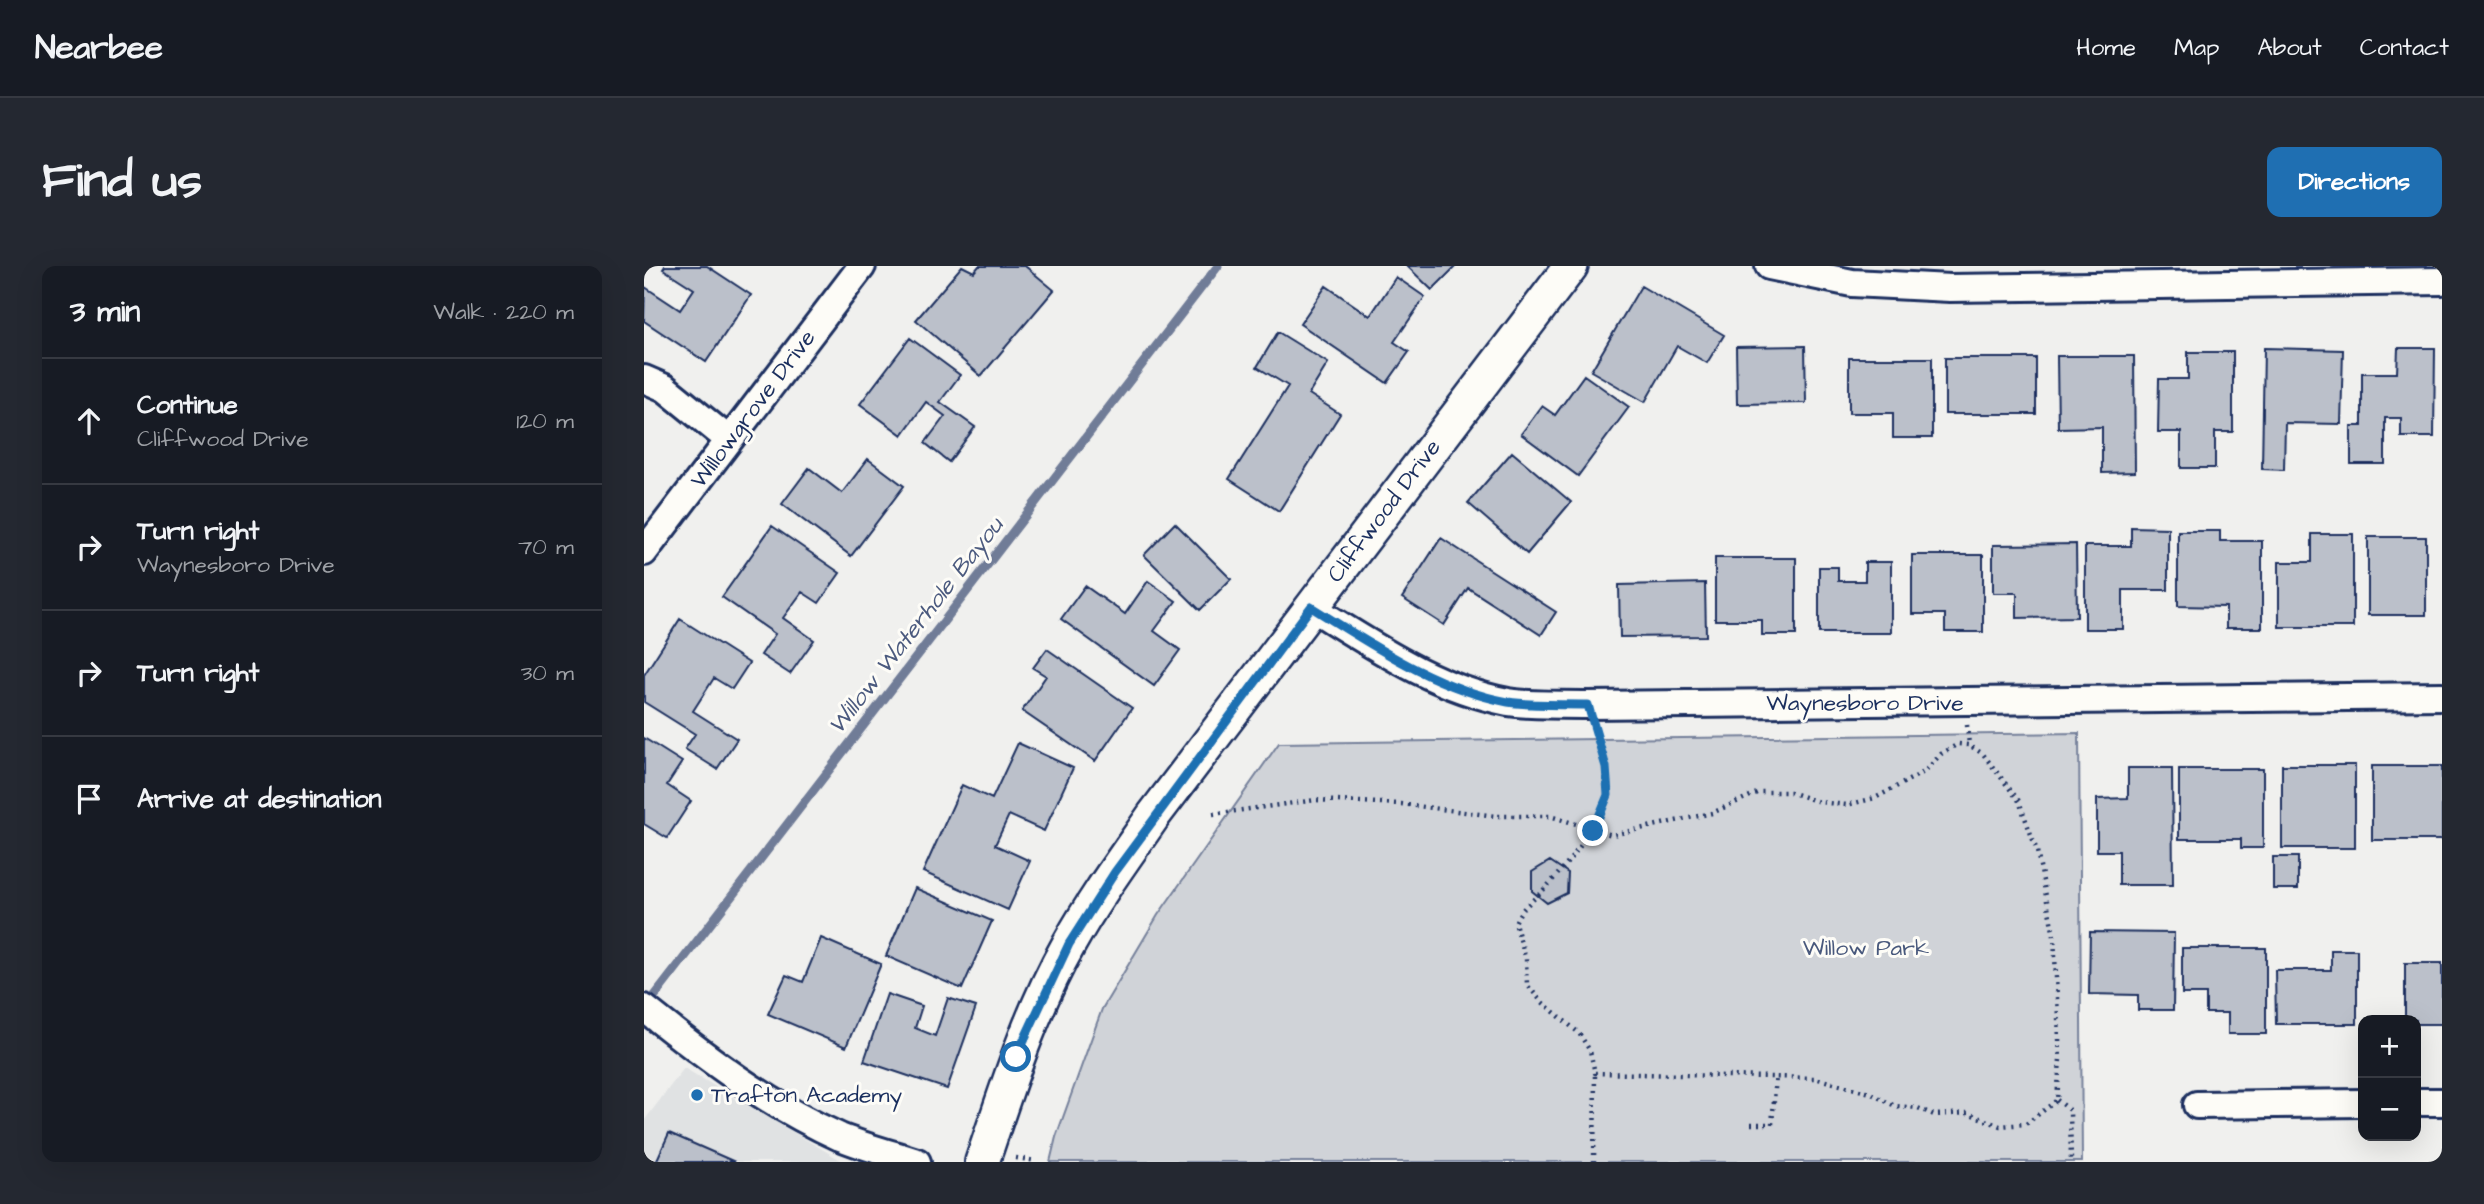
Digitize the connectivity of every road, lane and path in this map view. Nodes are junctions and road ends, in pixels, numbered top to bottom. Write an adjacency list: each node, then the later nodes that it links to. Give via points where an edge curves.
1 (862, 266): 6 (street, Willowgrove Drive)
2 (1572, 266): 8 (street, Cliffwood Drive)
3 (1769, 266): 4 (street, via 1852,283 1950,288)
4 (2442, 281)
5 (644, 379): 6 (street, via 665,388)
6 (729, 440): 7 (street, Willowgrove Drive)
7 (644, 552)
8 (1311, 607): 10 (street, Waynesboro Drive, via 1395,660 1458,690 1510,702); 23 (street, Cliffwood Drive, via 1154,815 1069,944 1016,1057)
9 (2442, 696): 10 (street, Waynesboro Drive)
10 (1588, 705): 12 (path, via 1606,767 1608,795)
11 (1213, 814): 12 (path, via 1316,800 1401,804 1496,816 1550,816)
12 (1593, 831): 14 (path, via 1538,895 1522,906 1514,923 1526,959 1527,985 1579,1033 1590,1051); 16 (path, via 1612,835 1674,823 1712,813 1759,792 1790,792 1847,805 1875,798 1924,772 1958,744 1983,754 2020,801 2037,851 2054,936 2060,1059)
13 (644, 1008): 22 (street, via 693,1048 780,1107 842,1138)
14 (1595, 1073): 15 (path); 24 (path)
15 (1776, 1077): 16 (path, via 1840,1083 1895,1105 1934,1115 1968,1113 2000,1126 2026,1124); 21 (path, via 1772,1124)
16 (2057, 1100): 25 (path, via 2070,1110)
17 (2358, 1102): 20 (street)
18 (2421, 1102): 19 (street)
19 (2442, 1102)
20 (2197, 1105)
21 (1751, 1124)
22 (917, 1162)
23 (982, 1162)
24 (1594, 1162)
25 (2071, 1162)

